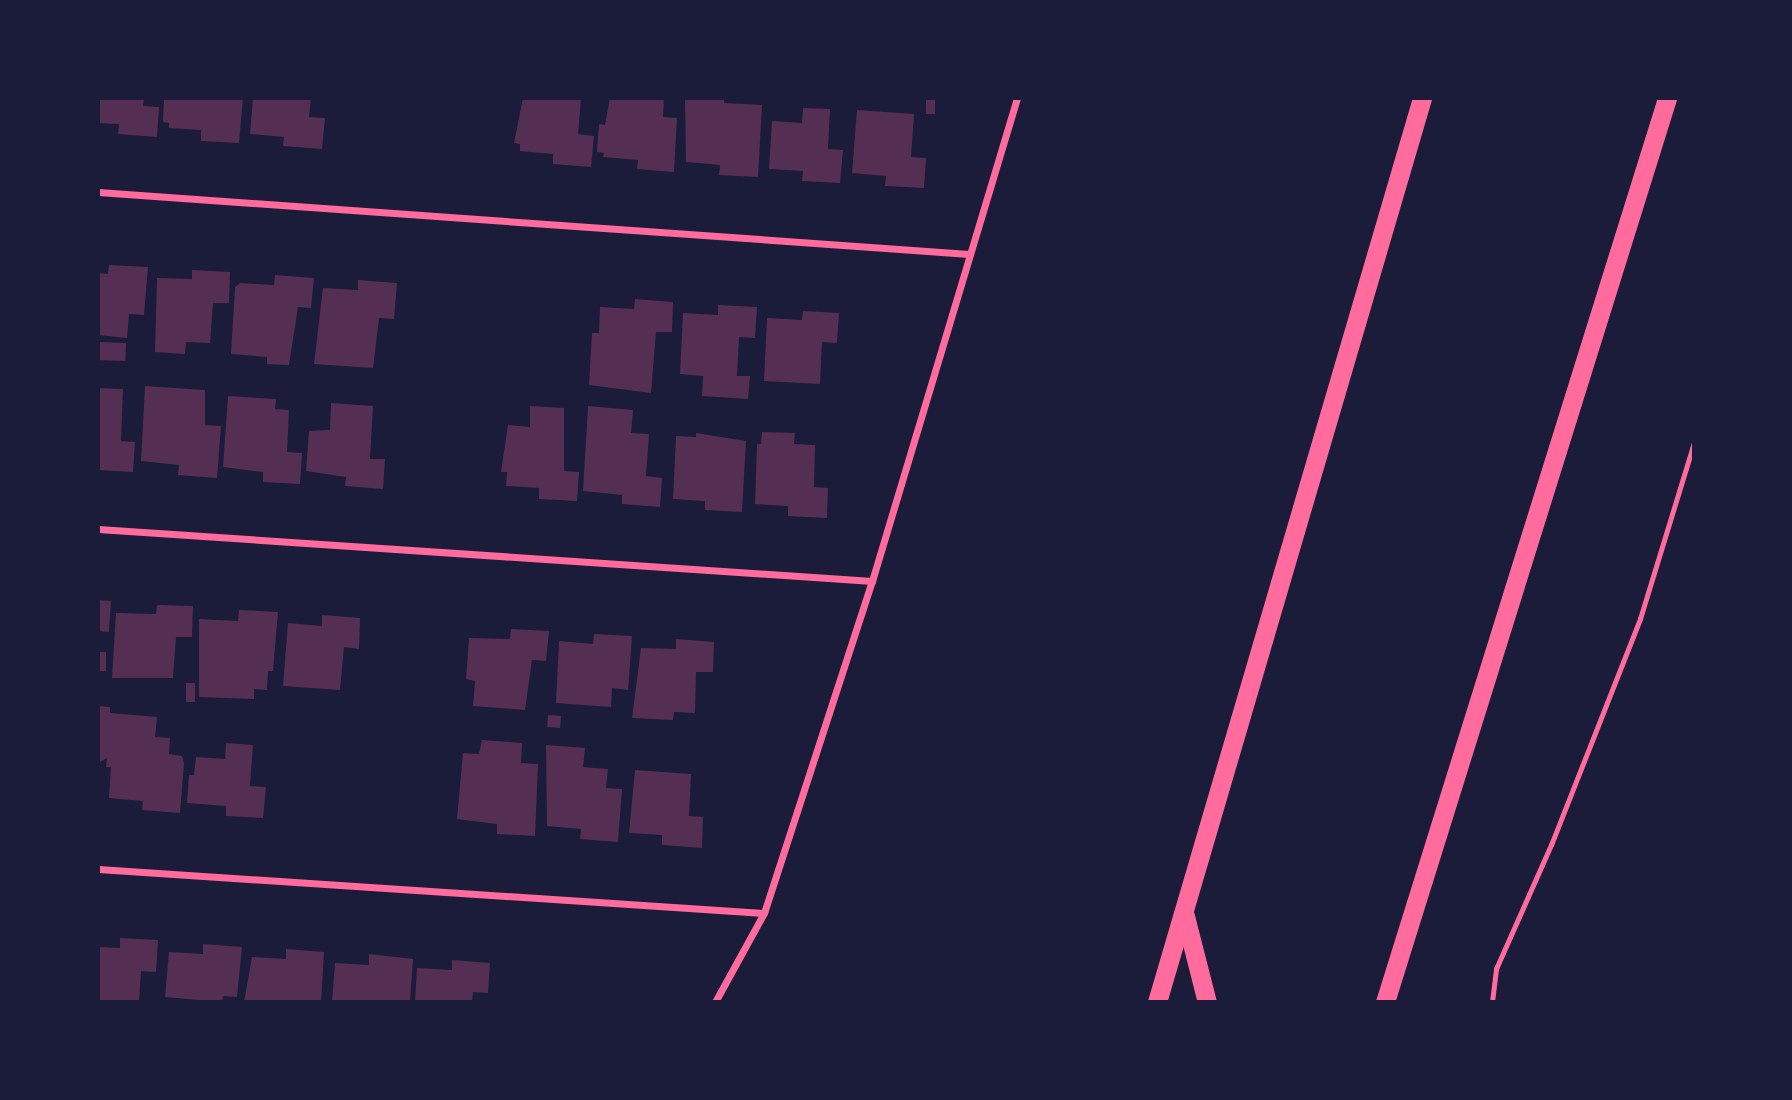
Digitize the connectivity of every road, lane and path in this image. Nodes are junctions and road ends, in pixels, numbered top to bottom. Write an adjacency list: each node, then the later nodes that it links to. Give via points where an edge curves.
1 (1017, 98): 5 (street)
2 (1422, 98): 11 (highway)
3 (1667, 98): 15 (highway)
4 (98, 192): 5 (street)
5 (969, 254): 8 (street)
6 (1694, 442): 16 (path, via 1640,619 1551,845 1496,969)
7 (98, 529): 8 (street)
8 (872, 581): 10 (street)
9 (98, 869): 10 (street)
10 (764, 913): 12 (street)
11 (1185, 915): 13 (highway); 14 (highway)
12 (715, 1002)
13 (1157, 1002)
14 (1207, 1002)
15 (1385, 1002)
16 (1492, 1002)

